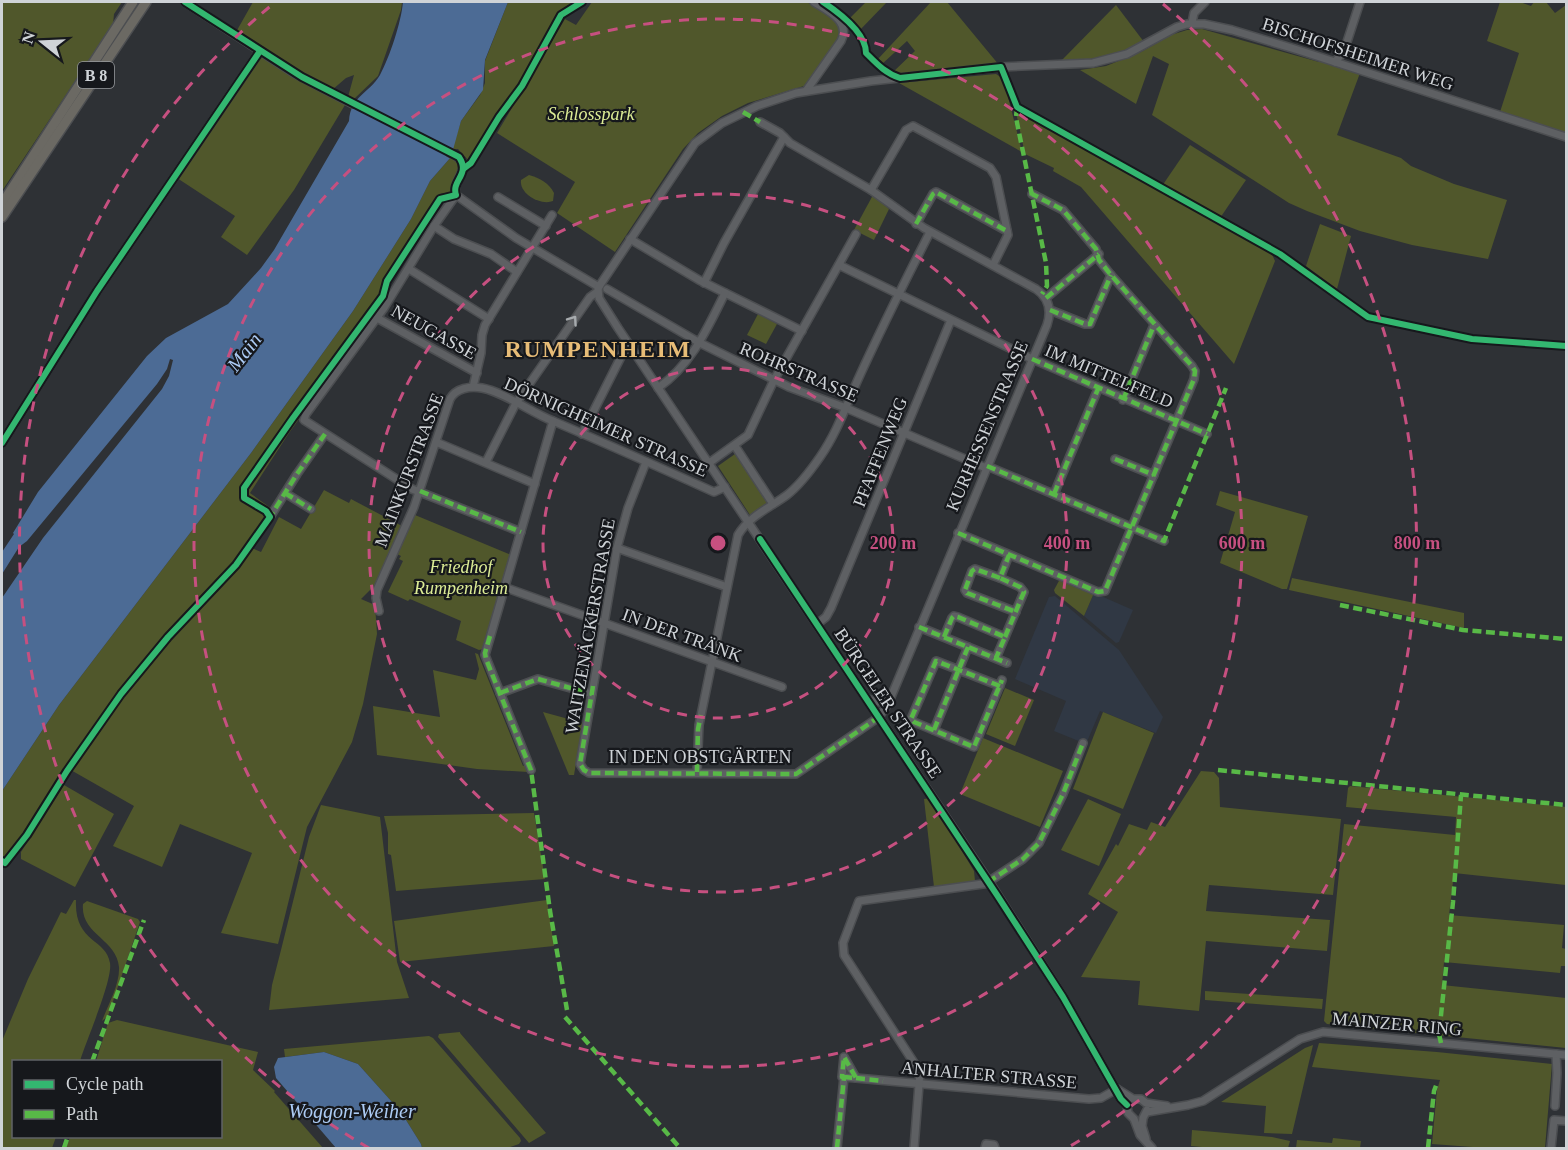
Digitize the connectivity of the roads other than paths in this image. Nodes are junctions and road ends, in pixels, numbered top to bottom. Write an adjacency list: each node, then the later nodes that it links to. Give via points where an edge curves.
1 (133, 2): 24 (main road, B 8)
2 (139, 2): 18 (main road, B 8)
3 (146, 2): 18 (main road, B 8)
4 (185, 2): 9 (street)
5 (814, 2): 13 (street, via 841,21 844,33)
6 (1205, 2): 8 (street, via 1194,13)
7 (1360, 2): 10 (street)
8 (1192, 23): 11 (street, BISCHOFSHEIMER WEG, via 1232,30); 13 (street, via 1109,60 1001,67)
9 (260, 51): 14 (street); 71 (street, via 97,291)
10 (1344, 51): 11 (street); 12 (street)
11 (1335, 62): 12 (street, BISCHOFSHEIMER WEG)
12 (1346, 66): 17 (street, BISCHOFSHEIMER WEG)
13 (806, 91): 33 (street, via 756,106 702,136)
14 (353, 104)
15 (760, 122): 16 (street)
16 (784, 137): 20 (street); 41 (street)
17 (1566, 137)
18 (47, 149): 26 (main road, B 8)
19 (450, 153): 22 (street, via 459,157 463,166)
20 (872, 190): 27 (street); 30 (street, via 906,130 913,126 994,171)
21 (1032, 194): 35 (street, via 1064,210)
22 (456, 195): 28 (street); 34 (street)
23 (498, 197): 29 (street)
24 (2, 204)
25 (552, 215): 29 (street)
26 (2, 217)
27 (916, 224): 30 (street, via 936,192); 31 (street)
28 (434, 226): 38 (street); 39 (street, via 491,254)
29 (546, 226): 34 (street)
30 (1007, 231): 37 (street, via 1006,242)
31 (930, 232): 37 (street); 45 (street)
32 (856, 234): 36 (street)
33 (630, 240): 41 (street); 43 (street)
34 (533, 248): 39 (street); 43 (street)
35 (1099, 254): 40 (street); 46 (street)
36 (839, 265): 45 (street, IM MITTELFELD); 52 (street)
37 (993, 266): 46 (street)
38 (409, 269): 48 (street); 49 (street)
39 (517, 272): 49 (street)
40 (1111, 275): 47 (street, via 1090,324); 51 (street)
41 (704, 283): 44 (street)
42 (607, 289): 53 (street, ROHRSTRASSE)
43 (598, 290): 54 (street, BÜRGELER STRASSE, via 599,298); 62 (street, one-way to 43)
44 (724, 292): 52 (street); 53 (street)
45 (898, 294): 50 (street, IM MITTELFELD); 63 (street)
46 (1046, 298): 47 (street)
47 (1050, 310): 55 (street, KURHESSENSTRASSE)
48 (377, 318): 56 (street, NEUGASSE); 67 (street, via 304,418)
49 (489, 319): 56 (street, via 482,335)
50 (951, 320): 55 (street, IM MITTELFELD); 66 (street, PFAFFENWEG)
51 (1154, 325): 61 (street); 65 (street, via 1194,371)
52 (802, 331): 57 (street)
53 (700, 343): 57 (street, ROHRSTRASSE); 59 (street, via 678,372)
54 (628, 344): 59 (street, BÜRGELER STRASSE); 68 (street)
55 (1032, 359): 60 (street, IM MITTELFELD); 77 (street, KURHESSENSTRASSE)
56 (477, 373): 58 (street)
57 (774, 380): 63 (street, ROHRSTRASSE); 72 (street, via 748,435)
58 (473, 387): 62 (street, DÖRNIGHEIMER STRASSE, via 487,389); 70 (street, MAINKURSTRASSE, via 452,395)
59 (658, 388): 76 (street, BÜRGELER STRASSE)
60 (1098, 389): 61 (street, IM MITTELFELD); 83 (street)
61 (1123, 400): 65 (street, IM MITTELFELD)
62 (516, 403): 64 (street, DÖRNIGHEIMER STRASSE); 74 (street)
63 (846, 408): 66 (street, ROHRSTRASSE); 84 (street, via 814,466 792,491)
64 (553, 422): 68 (street, DÖRNIGHEIMER STRASSE); 79 (street)
65 (1176, 422): 69 (street, IM MITTELFELD); 78 (street)
66 (904, 433): 77 (street, ROHRSTRASSE); 100 (street, PFAFFENWEG, via 831,608)
67 (325, 434): 81 (street); 82 (street)
68 (582, 434): 75 (street, DÖRNIGHEIMER STRASSE)
69 (1206, 434)
70 (436, 442): 74 (street); 81 (street, MAINKURSTRASSE)
71 (2, 443)
72 (735, 446): 76 (street); 84 (street)
73 (1115, 459): 78 (street)
74 (486, 462): 79 (street)
75 (646, 462): 80 (street, DÖRNIGHEIMER STRASSE, via 714,492); 92 (street, WAITZENÄCKERSTRASSE)
76 (709, 463): 80 (street, BÜRGELER STRASSE)
77 (987, 467): 83 (street, ROHRSTRASSE); 90 (street, KURHESSENSTRASSE)
78 (1154, 475): 88 (street)
79 (535, 484): 89 (street)
80 (725, 488): 87 (street, BÜRGELER STRASSE)
81 (420, 491): 89 (street); 97 (street, MAINKURSTRASSE, via 377,590)
82 (285, 493): 85 (street); 86 (street)
83 (1054, 495): 88 (street, ROHRSTRASSE)
84 (773, 504): 87 (street)
85 (311, 509)
86 (270, 517)
87 (748, 522): 96 (street, via 737,538); 100 (street, BÜRGELER STRASSE)
88 (1133, 528): 91 (street, ROHRSTRASSE); 93 (street, via 1104,592)
89 (521, 532): 95 (street)
90 (958, 533): 93 (street); 101 (street, KURHESSENSTRASSE)
91 (1164, 541)
92 (617, 548): 96 (street); 99 (street, WAITZENÄCKERSTRASSE)
93 (1009, 555): 94 (street)
94 (1000, 578): 98 (street, via 1023,590); 98 (street, via 975,569 965,590)
95 (504, 587): 99 (street, IN DER TRÄNK); 110 (street, via 485,655)
96 (727, 587): 106 (street)
97 (380, 610)
98 (1016, 612): 103 (street)
99 (604, 622): 106 (street, IN DER TRÄNK); 111 (street, WAITZENÄCKERSTRASSE)
100 (817, 624): 112 (street, BÜRGELER STRASSE)
101 (919, 627): 102 (street); 113 (street, KURHESSENSTRASSE)
102 (944, 637): 103 (street, via 954,616); 104 (street)
103 (1005, 637): 105 (street)
104 (968, 647): 105 (street); 108 (street)
105 (996, 658): 107 (street)
106 (712, 662): 109 (street, IN DER TRÄNK); 119 (street, via 699,724)
107 (1007, 663)
108 (959, 669): 115 (street); 115 (street, via 935,662 911,717); 115 (street, via 1001,683 974,747)
109 (782, 687)
110 (500, 693): 111 (street, via 538,679); 118 (street)
111 (592, 694): 117 (street, WAITZENÄCKERSTRASSE)
112 (867, 699): 113 (street); 114 (street, BÜRGELER STRASSE)
113 (888, 700): 114 (street, KURHESSENSTRASSE)
114 (877, 714): 119 (street, IN DEN OBSTGÄRTEN, via 796,774); 120 (street, BÜRGELER STRASSE)
115 (934, 730)
116 (1083, 743): 120 (street, via 1039,843)
117 (580, 764): 119 (street, IN DEN OBSTGÄRTEN, via 589,773)
118 (531, 770)
119 (697, 772)
120 (989, 883): 125 (street, via 858,901 844,938 844,955 919,1070); 126 (street, BÜRGELER STRASSE)
121 (1556, 1054): 122 (street, MAINZER RING); 130 (street); 131 (street, MAINZER RING, via 1323,1032 1300,1039 1203,1101)
122 (1566, 1055)
123 (844, 1077): 124 (street, ANHALTER STRASSE); 124 (street, via 844,1057); 136 (street)
124 (856, 1078): 125 (street, ANHALTER STRASSE)
125 (920, 1084): 126 (street, ANHALTER STRASSE, via 1089,1099 1101,1098); 137 (street)
126 (1117, 1089): 127 (street); 129 (street, BÜRGELER STRASSE)
127 (1133, 1099): 128 (street); 129 (street)
128 (1146, 1103): 131 (street, MAINZER RING); 132 (street)
129 (1127, 1105): 133 (street)
130 (1555, 1106)
131 (1172, 1107): 132 (street, MAINZER RING)
132 (1145, 1115): 133 (street); 135 (street, via 1142,1126)
133 (1134, 1119): 135 (street)
134 (1566, 1121): 140 (street, via 1554,1120)
135 (1150, 1146)
136 (837, 1149)
137 (914, 1149)
138 (985, 1149): 139 (street, via 986,1144 994,1145)
139 (995, 1149)
140 (1551, 1149)

